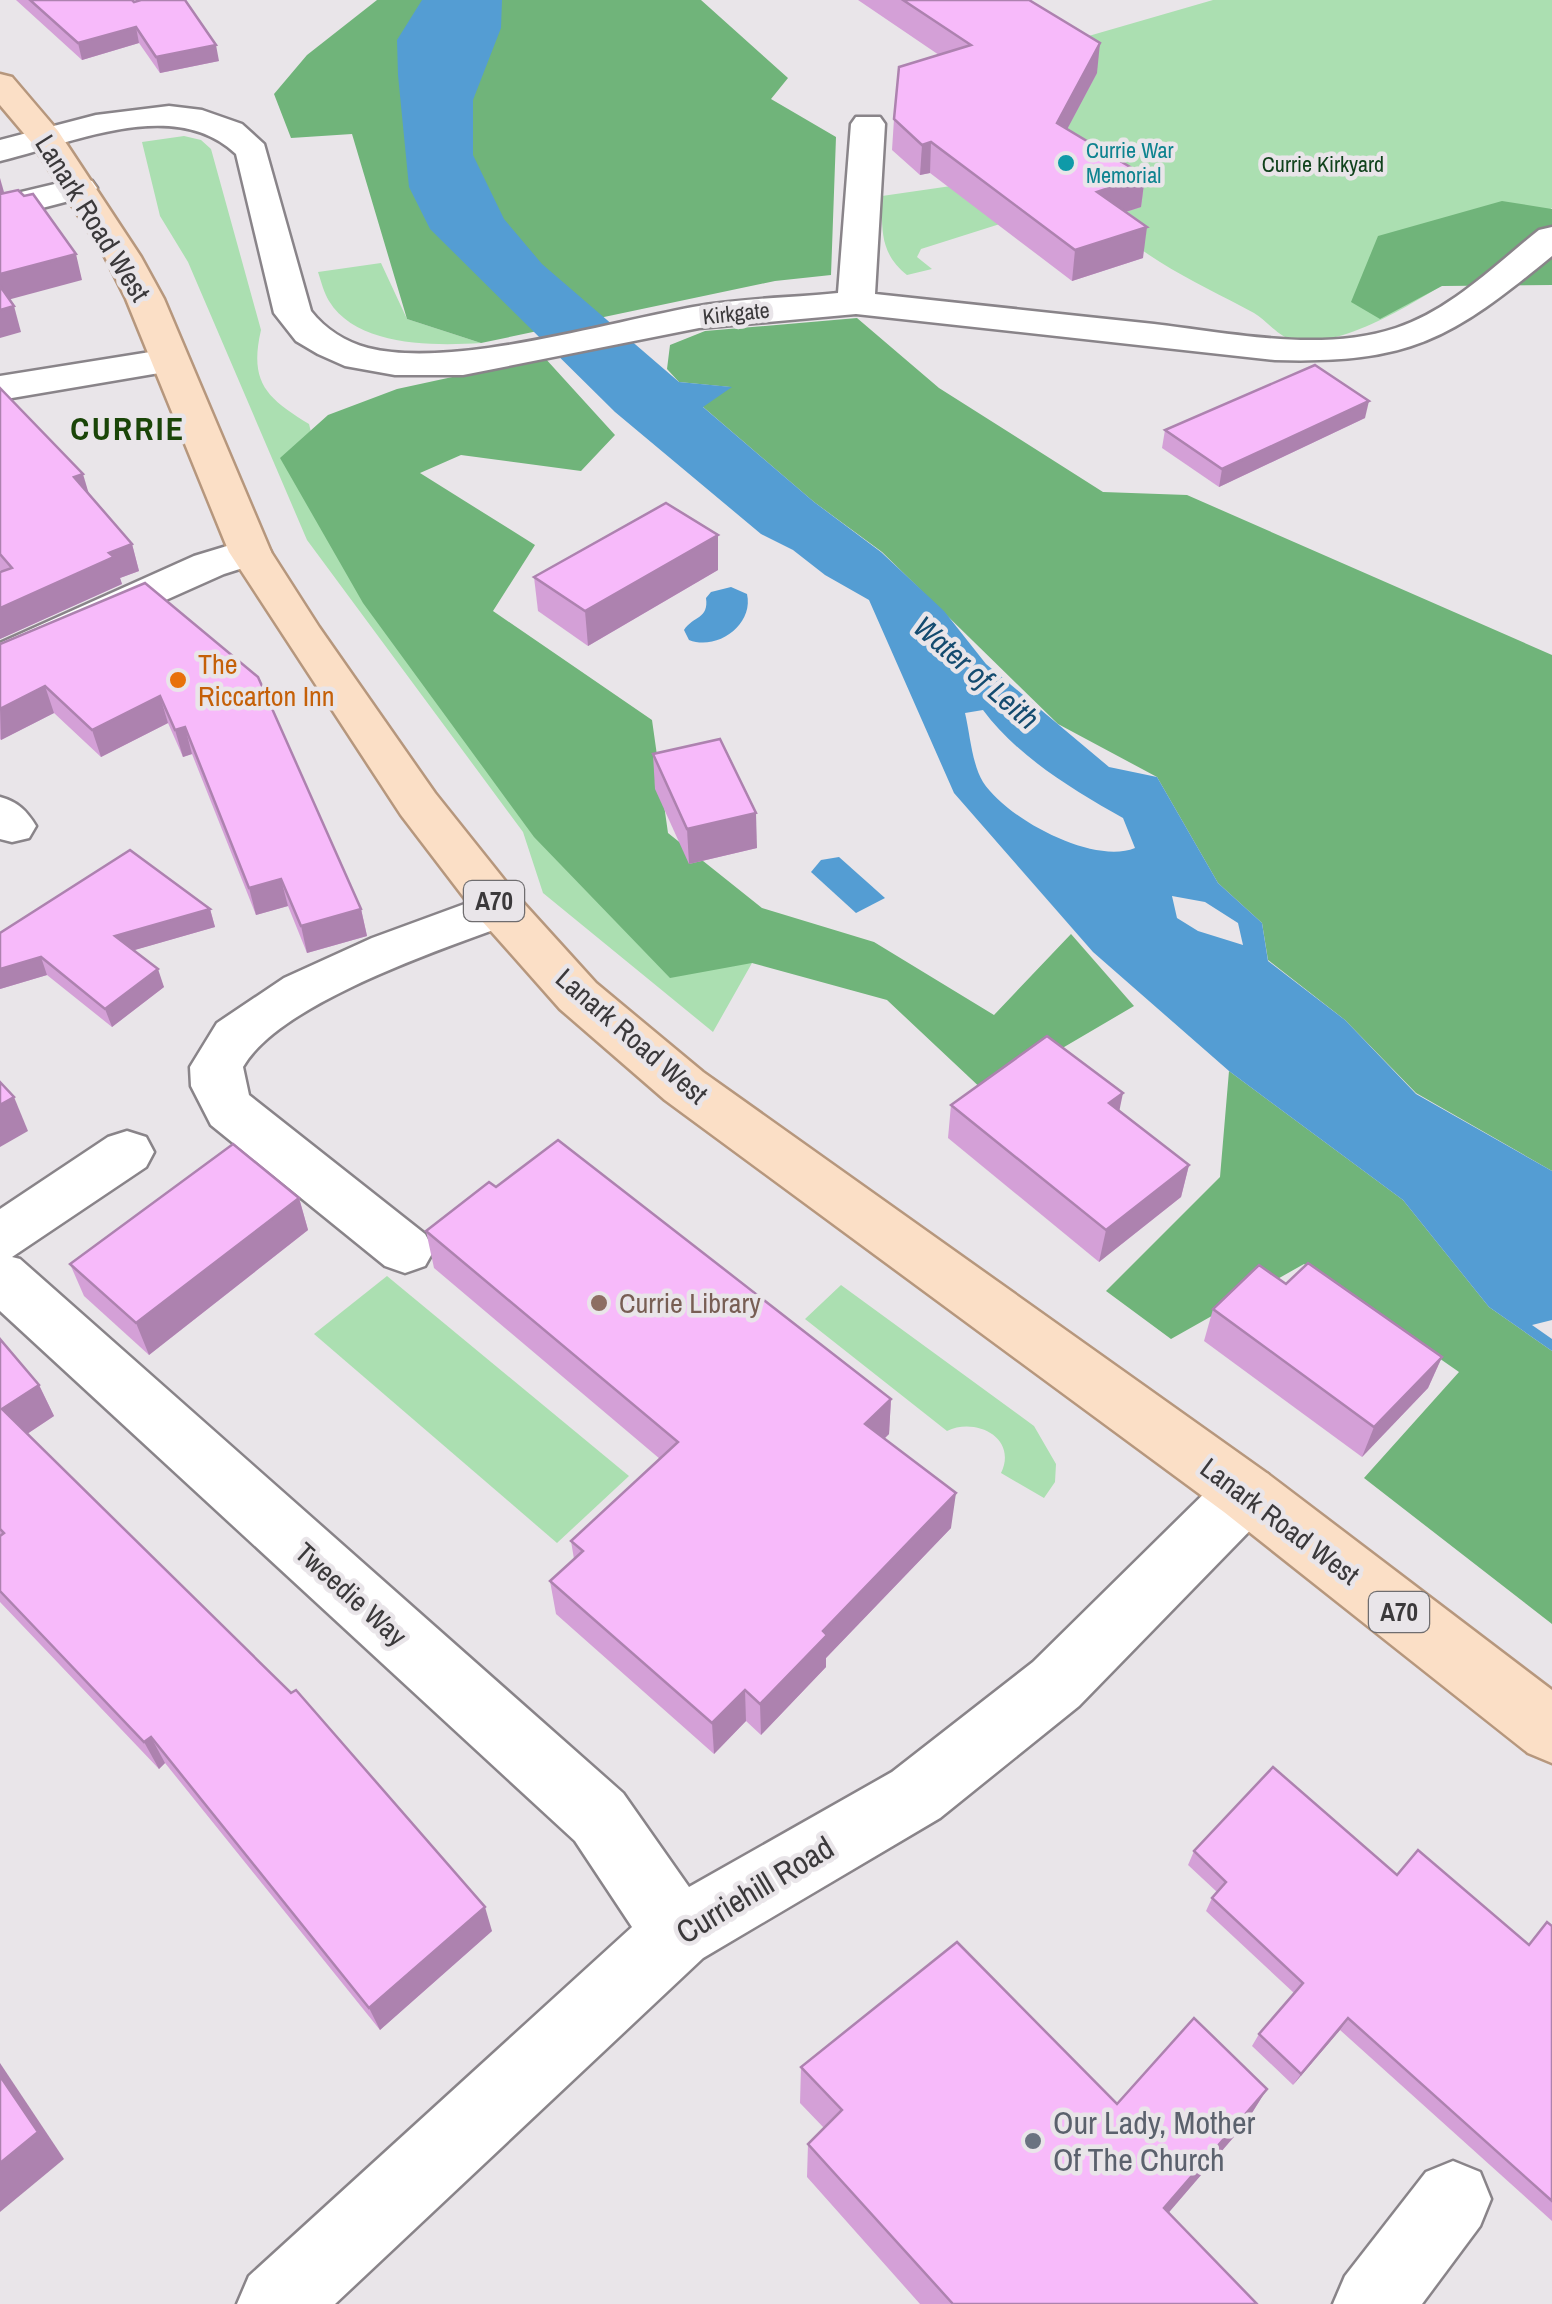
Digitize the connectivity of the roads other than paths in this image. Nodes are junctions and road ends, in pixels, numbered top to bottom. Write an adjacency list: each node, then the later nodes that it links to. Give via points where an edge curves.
1 (0, 84): 3 (main road, Lanark Road West / A70)
2 (868, 124): 8 (street)
3 (46, 138): 4 (street, Kirkgate); 5 (main road, Lanark Road West / A70); 8 (street, Kirkgate, via 165,116 221,123 242,136 252,151 292,313 309,333 359,358 463,363 652,325)
4 (0, 152)
5 (80, 188): 6 (street); 9 (main road, Lanark Road West / A70, via 145,300)
6 (0, 208)
7 (1552, 238): 8 (street, Kirkgate, via 1452,316 1383,344 1335,350 1274,349)
8 (856, 302)
9 (169, 361): 10 (street); 11 (main road, Lanark Road West / A70)
10 (0, 388)
11 (250, 552): 12 (street); 13 (main road, Lanark Road West / A70, via 418,804)
12 (0, 660)
13 (500, 910): 16 (street, via 344,970 228,1043 218,1063 216,1084 230,1110); 18 (main road, Lanark Road West / A70, via 578,996 684,1086)
14 (127, 1152): 15 (street)
15 (0, 1238)
16 (405, 1250)
17 (0, 1276): 20 (street, Tweedie Way, via 599,1817)
18 (1246, 1494): 19 (main road, Lanark Road West / A70); 20 (street, Curriehill Road, via 1056,1684 916,1795)
19 (1552, 1731)
20 (678, 1933): 22 (street, Curriehill Road)
21 (1454, 2198): 23 (street)
22 (286, 2301)
23 (1374, 2304)

